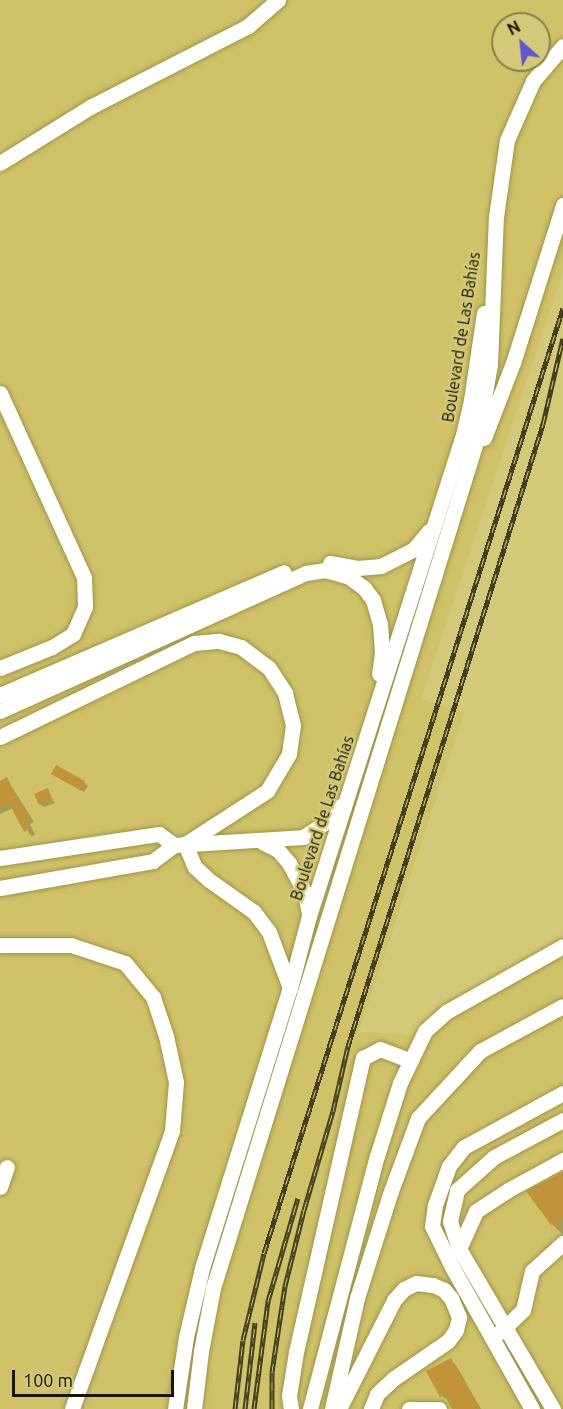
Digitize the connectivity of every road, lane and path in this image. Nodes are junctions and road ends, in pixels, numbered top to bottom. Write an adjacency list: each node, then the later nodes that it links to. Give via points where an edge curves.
1 (278, 0): 3 (street, via 248,26 90,107)
2 (563, 46): 5 (street, Boulevard de Las Bahías, via 533,81 507,140)
3 (0, 163)
4 (563, 205): 7 (street, via 501,399)
5 (495, 236): 7 (street, Boulevard de Las Bahías, via 486,402); 8 (street, Boulevard de Las Bahías, via 471,400)
6 (0, 393): 11 (street, via 84,577 85,607 73,634)
7 (465, 483): 12 (street, Boulevard de Las Bahías)
8 (441, 509): 9 (street, via 422,542 403,557 368,568); 10 (street, Boulevard de Las Bahías)
9 (332, 567): 10 (street, via 362,576 379,595); 13 (street, via 290,569); 14 (street, via 297,577); 16 (street, via 364,588 373,600 380,624 379,678)
10 (393, 654): 12 (street); 16 (street, Boulevard de Las Bahías)
11 (0, 668)
12 (401, 685): 39 (street, Boulevard de Las Bahías, via 213,1288)
13 (0, 695)
14 (0, 711)
15 (0, 737): 19 (street, via 194,643 219,641 242,647 269,668 285,693 293,725 289,754 267,791)
16 (358, 764): 17 (street, Boulevard de Las Bahías)
17 (348, 798): 18 (street, via 335,816 303,837); 22 (street, Boulevard de Las Bahías)
18 (250, 839): 19 (street); 22 (street, via 278,850 289,863 305,893)
19 (179, 844): 20 (street, via 159,834); 21 (street, via 153,861); 25 (street, via 195,867 254,912 269,932)
20 (0, 858)
21 (0, 888)
22 (309, 916): 25 (street, Boulevard de Las Bahías)
23 (0, 945): 37 (street, via 71,945 125,963 153,998 176,1082 172,1131)
24 (563, 946): 27 (street, via 446,1012 425,1031)
25 (290, 988): 38 (street, Boulevard de Las Bahías, via 202,1268)
26 (563, 1006): 42 (street, via 480,1051 418,1118 357,1298)
27 (411, 1061): 40 (street, via 380,1049 363,1058 296,1352 289,1396); 41 (street, via 377,1156)
28 (563, 1093): 36 (street, via 465,1147 449,1166 435,1205 432,1226)
29 (563, 1120): 33 (street, via 494,1157 457,1190 450,1221)
30 (563, 1160): 33 (street, via 476,1211)
31 (7, 1167): 32 (street)
32 (0, 1187)
33 (459, 1249): 35 (street)
34 (561, 1250): 35 (street, via 532,1271 523,1310)
35 (507, 1328): 36 (street); 48 (street)
36 (491, 1337): 47 (street)
37 (72, 1409)
38 (175, 1409)
39 (194, 1409)
40 (291, 1409)
41 (310, 1409)
42 (332, 1409)
43 (339, 1409): 44 (street, via 394,1300 416,1283 444,1290 459,1317 456,1330 448,1341 393,1379 377,1394)
44 (371, 1409)
45 (410, 1409): 46 (street)
46 (439, 1409)
47 (532, 1409)
48 (553, 1409)

